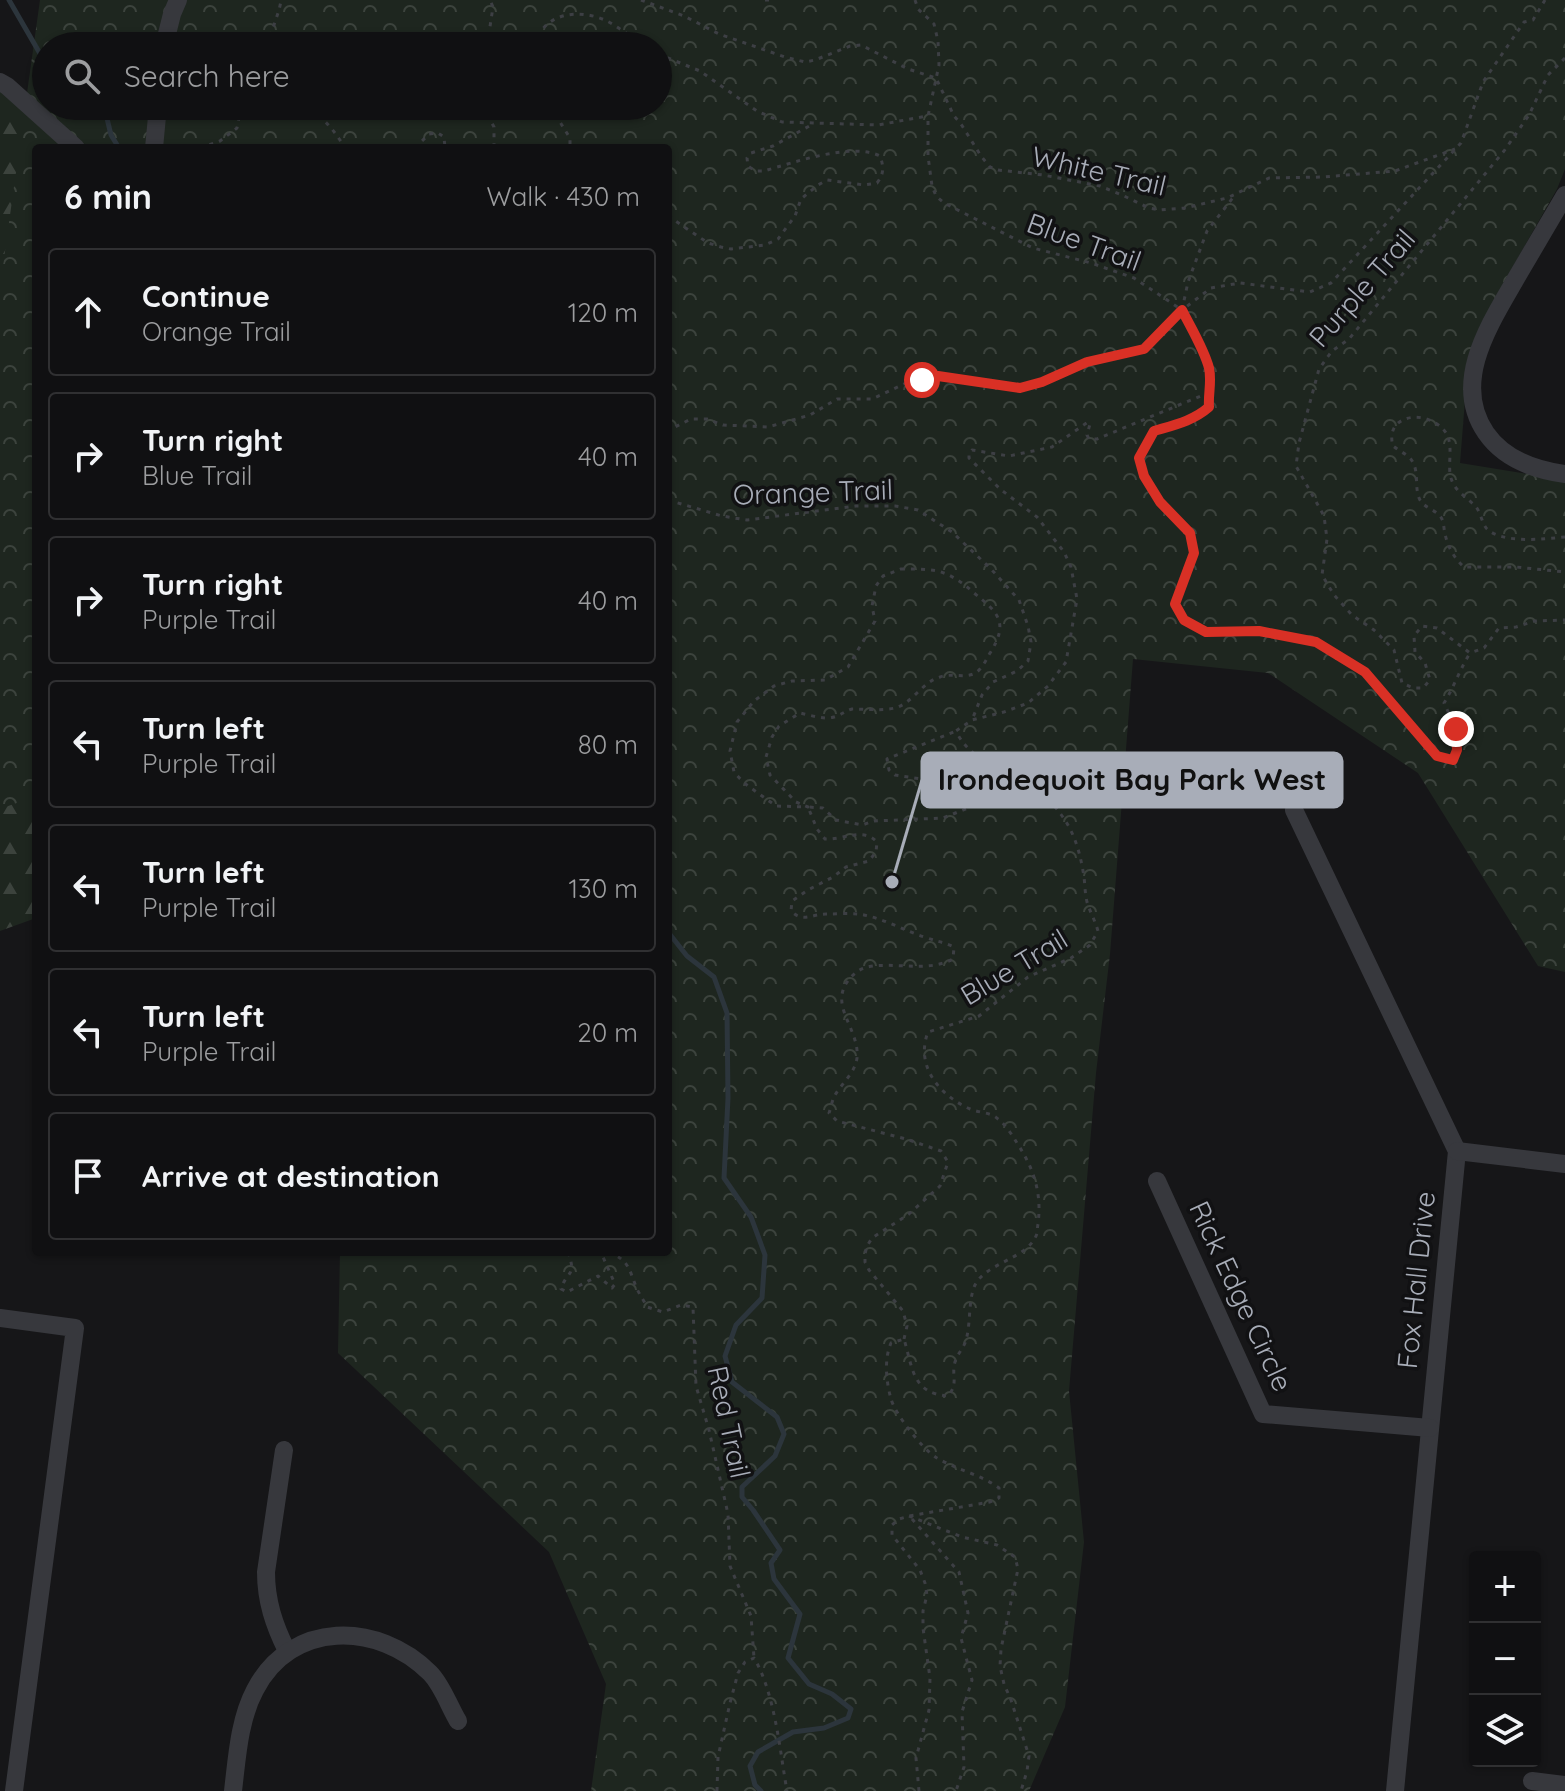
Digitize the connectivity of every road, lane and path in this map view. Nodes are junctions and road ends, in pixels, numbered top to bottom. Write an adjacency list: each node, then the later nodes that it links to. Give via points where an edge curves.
1 (178, 0): 9 (street)
2 (281, 0): 10 (path)
3 (490, 0): 11 (path)
4 (641, 0): 16 (path, via 785,57 805,62 861,45)
5 (765, 0): 6 (path)
6 (772, 0)
7 (915, 0): 16 (path, Blue Trail, via 934,24)
8 (1545, 0): 35 (path, Purple Trail, via 1483,82)
9 (167, 32)
10 (272, 32)
11 (489, 32)
12 (541, 32): 13 (path, via 563,16 581,14)
13 (624, 32)
14 (1565, 58): 47 (path, Purple Trail, via 1548,75 1504,151 1319,369 1299,443 1296,466 1324,516 1322,575 1352,615 1394,650 1402,683 1423,688 1430,680 1415,652 1414,636 1422,626 1437,628)
15 (672, 60): 26 (path, via 700,71 757,111 782,122)
16 (936, 78): 19 (path, Blue Trail); 36 (path, White Trail, via 954,116 990,167 1100,186 1160,210)
17 (0, 82): 18 (street)
18 (32, 110)
19 (928, 116): 26 (path, via 878,125); 39 (path, Blue Trail, via 932,186 944,203 1033,248 1134,278)
20 (44, 120): 27 (street)
21 (157, 120): 28 (street)
22 (239, 120): 29 (path, via 237,128)
23 (323, 120): 30 (path)
24 (490, 120): 33 (path)
25 (559, 120): 34 (path)
26 (813, 124): 38 (path, via 751,153 748,166 764,171 852,150 871,152 880,156 883,166 877,183 827,180 801,199 778,239 765,245 721,247)
27 (71, 144)
28 (154, 144)
29 (211, 144)
30 (342, 144)
31 (419, 144): 32 (path, via 438,133)
32 (445, 144)
33 (494, 144)
34 (570, 144)
35 (1455, 149): 36 (path, White Trail, via 1395,171 1274,177); 39 (path, Purple Trail, via 1331,283 1310,292 1240,283 1211,288)
36 (1236, 194): 39 (path, White Trail, via 1207,231)
37 (1565, 195): 42 (street, via 1480,345 1472,398 1478,422 1508,456)
38 (672, 219)
39 (1182, 310): 40 (path, via 1209,367); 41 (path, via 1144,349 1087,362 1020,388 938,376 872,399 837,399 810,415 768,427 691,419)
40 (1208, 393): 47 (path, via 1209,407 1199,416 1154,431 1139,458 1160,502 1190,533 1194,553 1175,604 1184,620 1206,632 1259,631 1316,642 1365,672 1437,756 1453,760 1456,729 1444,703); 48 (path, via 1097,439 1089,439 1088,422 1052,447 1009,456 972,450 969,454 1055,540 1071,567 1077,599 1066,662 1048,686 1028,703)
41 (672, 429)
42 (1565, 474)
43 (672, 501): 48 (path, Orange Trail, via 747,520 895,506 918,510 952,532 1019,600 1031,642 1028,661 993,682)
44 (1565, 537): 45 (path, via 1503,537 1486,528 1478,510 1454,488 1448,434 1422,417 1403,419 1392,430 1393,446 1415,466 1421,500 1443,520 1455,559 1464,567)
45 (1565, 572)
46 (1565, 620): 47 (path, via 1499,628 1484,648)
47 (1470, 653)
48 (972, 720): 49 (path)
49 (956, 731): 50 (path, via 887,759 895,775 966,786 973,794 968,808 943,818 862,825); 59 (path, Blue Trail, via 977,756 1042,793 1063,815 1077,840 1098,931 1090,945 1028,977 979,1016 928,1032 923,1045 926,1067 940,1089 969,1108 996,1116 1010,1132 1035,1177 1039,1215 1036,1236 1022,1252 976,1283 965,1343 955,1362 955,1388 948,1396 921,1387)
50 (808, 807): 50 (path, via 770,775 766,757 779,726 800,713 828,718 852,709 895,708 938,677 979,671 1001,630 991,607 960,580 917,569 883,576 872,606 875,621 848,667 825,680 774,686 737,722 730,751 734,772 776,806); 59 (path, via 825,839 865,835 877,842 876,852 869,861 846,867 792,901 796,916 857,914 954,947 953,959 942,965 858,969 844,984 841,1000 857,1059 829,1113 837,1121 941,1151 948,1162 940,1186 867,1246 869,1270 903,1311)
51 (1294, 810): 52 (street)
52 (1457, 1151): 53 (street); 60 (street, Fox Hall Drive)
53 (1565, 1164)
54 (1157, 1181): 60 (street, Rick Edge Circle, via 1263,1414)
55 (569, 1256): 56 (path, Red Trail, via 572,1272 561,1289 567,1292 598,1276 612,1288)
56 (604, 1256)
57 (619, 1256): 64 (path, Red Trail, via 647,1307 663,1312 693,1307 696,1386 728,1514 730,1566 751,1616)
58 (0, 1318): 68 (street, via 75,1328)
59 (904, 1339): 62 (path, via 891,1343 887,1352 891,1402 935,1457 999,1488 999,1498 990,1502)
60 (1430, 1428): 75 (street, Fox Hall Drive)
61 (284, 1450): 63 (street, via 266,1586 274,1624)
62 (909, 1516): 72 (path, via 892,1525 892,1535 920,1570 927,1595 923,1628 929,1710 916,1758); 73 (path, via 959,1572 968,1613 961,1638 972,1680 962,1712 964,1767); 74 (path, via 997,1545 1015,1557 1018,1569 1000,1666 1029,1756)
63 (287, 1651): 65 (street, via 340,1635 383,1642 433,1676); 69 (street, via 254,1691)
64 (754, 1658): 70 (path, via 738,1673 718,1757); 71 (path, via 774,1713)
65 (458, 1721)
66 (1532, 1781): 67 (street)
67 (1565, 1785)
68 (14, 1791)
69 (233, 1791)
70 (717, 1791)
71 (787, 1791)
72 (919, 1791)
73 (956, 1791)
74 (1021, 1791)
75 (1395, 1791)

